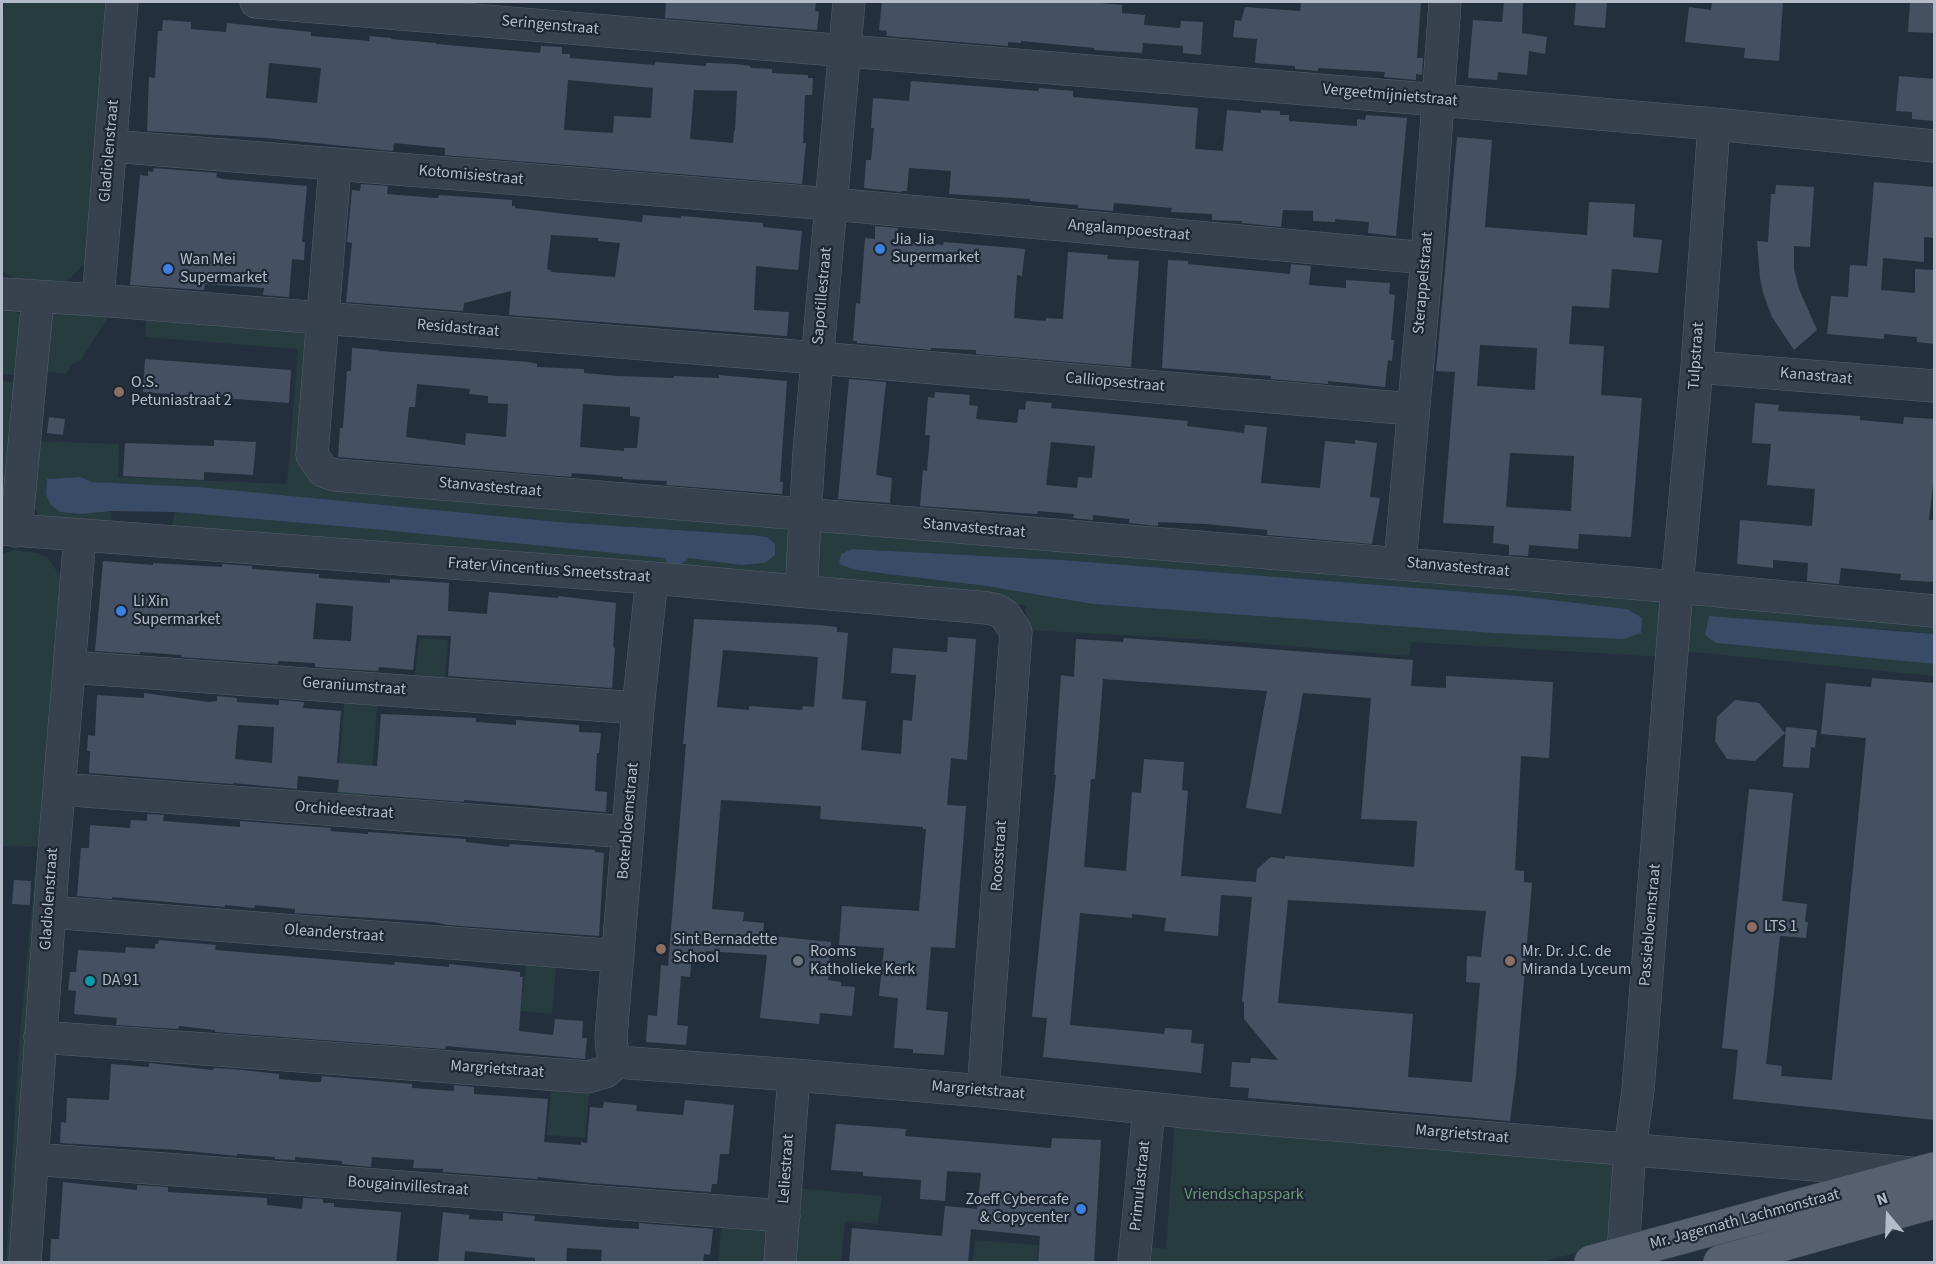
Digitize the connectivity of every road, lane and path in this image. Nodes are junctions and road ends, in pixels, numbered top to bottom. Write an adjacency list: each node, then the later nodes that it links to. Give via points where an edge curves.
1 (122, 2): 8 (street, Gladiolenstraat)
2 (256, 2): 5 (street, Seringenstraat)
3 (849, 2): 5 (street, Sapotillestraat)
4 (1445, 2): 6 (street, Sterappelstraat)
5 (845, 50): 6 (street, Vergeetmijnietstraat); 11 (street, Sapotillestraat)
6 (1439, 100): 7 (street, Vergeetmijnietstraat); 12 (street, Sterappelstraat)
7 (1714, 124): 9 (street, Vergeetmijnietstraat); 18 (street, Tulpstraat)
8 (111, 146): 10 (street, Kotomisiestraat); 15 (street, Gladiolenstraat)
9 (1935, 146)
10 (335, 165): 11 (street, Kotomisiestraat); 16 (street, Stanvastestraat)
11 (831, 204): 12 (street, Angalampoestraat); 17 (street, Sapotillestraat)
12 (1427, 258): 20 (street, Sterappelstraat)
13 (2, 294): 14 (street, Residastraat)
14 (38, 297): 15 (street, Residastraat); 22 (street)
15 (98, 300): 16 (street, Residastraat)
16 (322, 318): 17 (street, Residastraat); 21 (street, Stanvastestraat, via 312,454 323,471)
17 (818, 358): 20 (street, Calliopsestraat); 21 (street, Sapotillestraat)
18 (1697, 367): 19 (street, Kanastraat); 26 (street, Tulpstraat)
19 (1935, 386)
20 (1412, 409): 24 (street, Sterappelstraat)
21 (805, 515): 24 (street, Stanvastestraat); 27 (street, Sapotillestraat)
22 (9, 530): 23 (street, Frater Vincentius Smeetsstraat)
23 (80, 536): 25 (street, Frater Vincentius Smeetsstraat); 30 (street, Gladiolenstraat)
24 (1400, 563): 26 (street, Stanvastestraat)
25 (652, 578): 27 (street, Frater Vincentius Smeetsstraat); 31 (street, Boterbloemstraat)
26 (1677, 587): 28 (street, Stanvastestraat); 41 (street, Passiebloemstraat, via 1638,1090)
27 (801, 591): 29 (street, Frater Vincentius Smeetsstraat, via 987,608 1005,615)
28 (1935, 611)
29 (1012, 623): 39 (street, Roosstraat, via 1016,632 1015,651)
30 (70, 667): 31 (street, Geraniumstraat); 32 (street, Gladiolenstraat)
31 (638, 708): 33 (street, Boterbloemstraat)
32 (59, 789): 33 (street, Orchideestraat); 34 (street, Gladiolenstraat)
33 (628, 832): 35 (street, Boterbloemstraat)
34 (50, 912): 35 (street, Oleanderstraat); 36 (street, Gladiolenstraat)
35 (618, 956): 37 (street, Boterbloemstraat, via 611,1036)
36 (40, 1037): 37 (street, Margrietstraat, via 588,1077); 42 (street, Gladiolenstraat)
37 (617, 1062): 38 (street, Margrietstraat)
38 (794, 1075): 39 (street, Margrietstraat); 45 (street, Leliestraat)
39 (983, 1091): 40 (street, Margrietstraat)
40 (1149, 1109): 41 (street, Margrietstraat); 49 (street, Primulastraat)
41 (1630, 1149): 43 (street, Margrietstraat); 46 (street, Passiebloemstraat)
42 (32, 1159): 45 (street, Bougainvillestraat); 47 (street, Gladiolenstraat)
43 (1927, 1171): 46 (main road, Mr. Jagernath Lachmonstraat)
44 (1935, 1202): 51 (main road, Mr. Jagernath Lachmonstraat)
45 (784, 1216): 48 (street, Leliestraat)
46 (1624, 1258): 50 (main road, Mr. Jagernath Lachmonstraat)
47 (25, 1263)
48 (780, 1263)
49 (1134, 1263)
50 (1591, 1263)
51 (1720, 1263)

